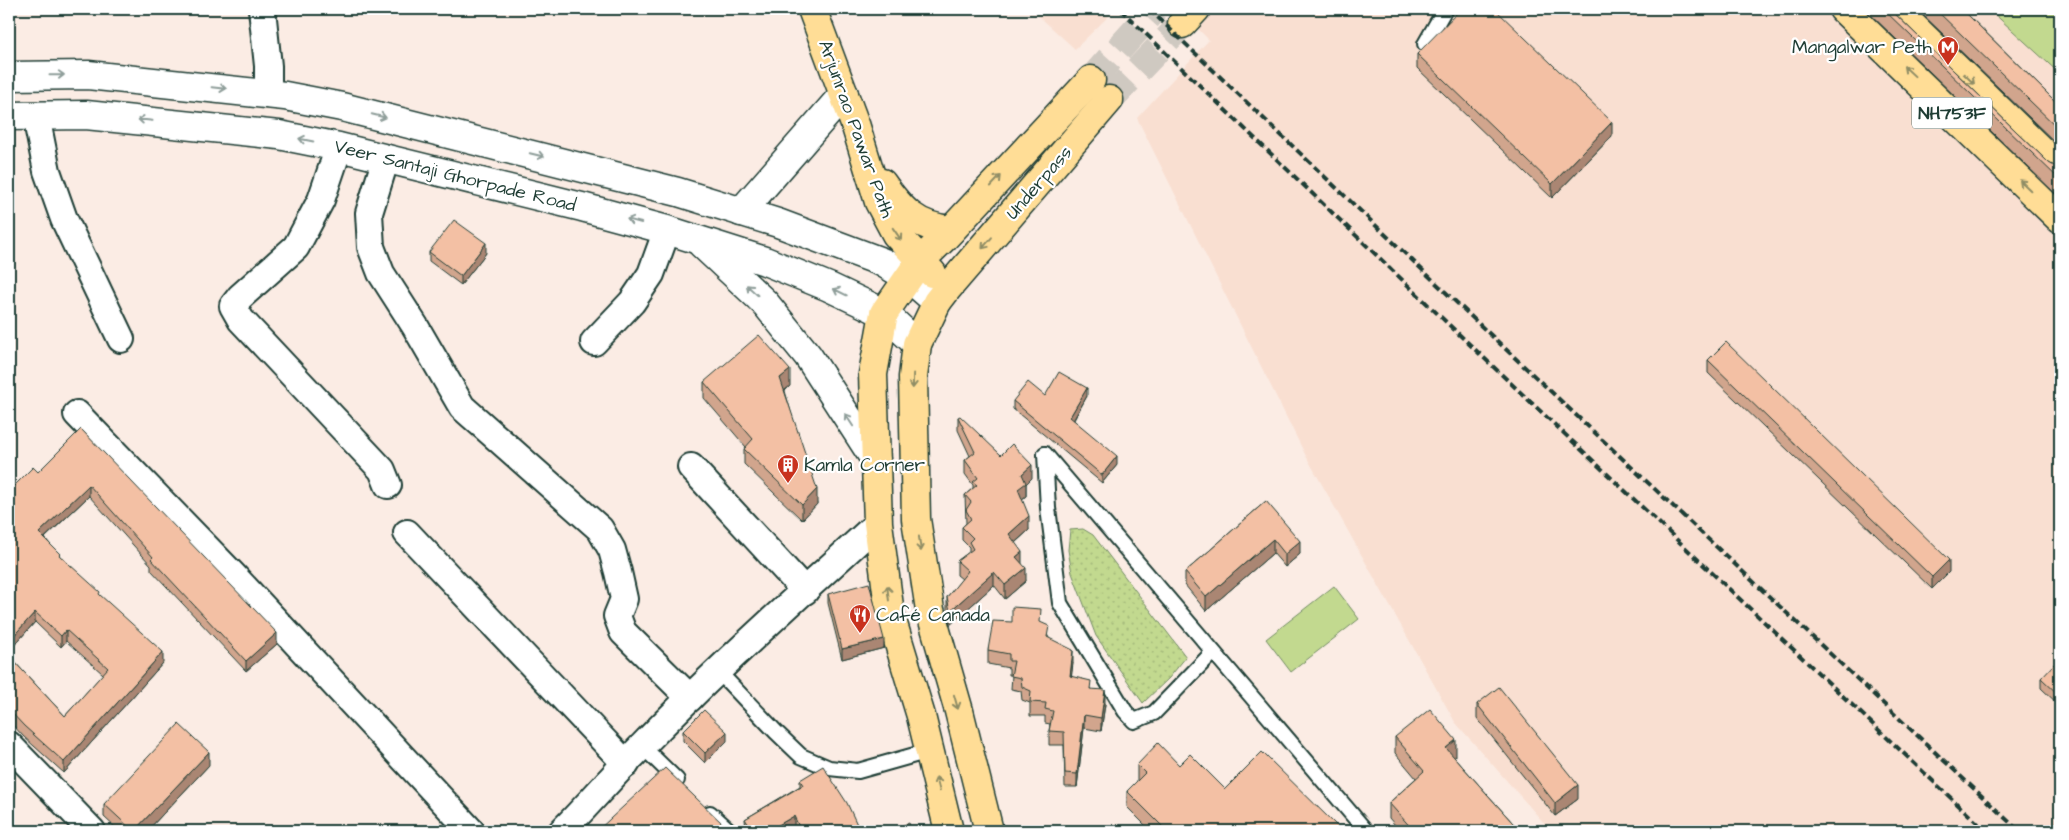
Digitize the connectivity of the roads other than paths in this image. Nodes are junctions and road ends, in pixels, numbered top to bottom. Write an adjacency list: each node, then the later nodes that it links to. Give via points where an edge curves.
1 (262, 9): 9 (street)
2 (812, 9): 10 (main road, Arjunrao Pawar Path)
3 (1445, 9): 6 (lane)
4 (1843, 9): 19 (main road, NH753F, one-way to 4)
5 (1895, 9): 17 (main road, NH753F, one-way to 17)
6 (1425, 44)
7 (9, 76): 9 (main road, one-way to 9, via 88,75)
8 (1091, 80): 21 (main road, Underpass, one-way to 8)
9 (268, 94): 18 (main road, one-way to 18, via 410,123 668,189)
10 (844, 94): 16 (main road, Arjunrao Pawar Path); 18 (main road)
11 (1110, 100): 24 (main road, Underpass, one-way to 24)
12 (9, 116): 13 (main road, Veer Santaji Ghorpade Road)
13 (36, 116): 14 (main road, Veer Santaji Ghorpade Road, one-way to 13, via 279,135 86,114); 26 (street, via 47,170 64,219)
14 (339, 147): 15 (main road, Veer Santaji Ghorpade Road); 32 (street, via 321,200 296,247 233,306 241,320 382,470)
15 (386, 158): 20 (main road, Veer Santaji Ghorpade Road, one-way to 15); 38 (street, via 369,213 371,248 381,273 462,407 600,529 612,550 618,572 624,599 618,616 623,632)
16 (867, 161): 21 (main road, via 894,200 912,217 923,224); 23 (main road, Arjunrao Pawar Path, one-way to 23, via 879,202)
17 (2060, 169)
18 (741, 212): 23 (main road, via 882,262)
19 (2060, 219)
20 (667, 230): 22 (main road, Veer Santaji Ghorpade Road); 27 (street, via 651,274 632,302)
21 (951, 230): 23 (main road, Underpass)
22 (698, 240): 25 (main road, Veer Santaji Ghorpade Road, one-way to 22, via 765,261); 30 (main road, one-way to 22, via 810,359 766,303)
23 (914, 269): 24 (main road); 25 (main road, Underpass)
24 (942, 296): 28 (main road, Underpass)
25 (884, 313): 28 (main road, Veer Santaji Ghorpade Road); 30 (main road, via 873,374)
26 (121, 339)
27 (594, 342)
28 (917, 344): 49 (main road, Underpass, one-way to 49, via 912,377 916,519 930,610)
29 (77, 414): 45 (street, via 233,575)
30 (876, 461): 33 (main road)
31 (691, 467): 35 (street)
32 (388, 485)
33 (878, 523): 35 (street); 40 (main road, one-way to 33, via 890,614)
34 (407, 533): 41 (street)
35 (805, 591): 37 (street)
36 (1213, 652): 36 (lane, via 1058,470 1045,454 1060,603 1125,711 1134,721 1154,713); 50 (lane)
37 (718, 671): 38 (street); 40 (lane, via 801,756 829,768 858,771)
38 (690, 698): 41 (street)
39 (9, 745): 44 (street)
40 (929, 751): 48 (main road, one-way to 40)
41 (634, 755): 42 (lane); 46 (street)
42 (689, 791)
43 (702, 805): 47 (lane)
44 (92, 831)
45 (471, 831)
46 (562, 831)
47 (730, 831)
48 (949, 831)
49 (989, 831)
50 (1366, 831)

